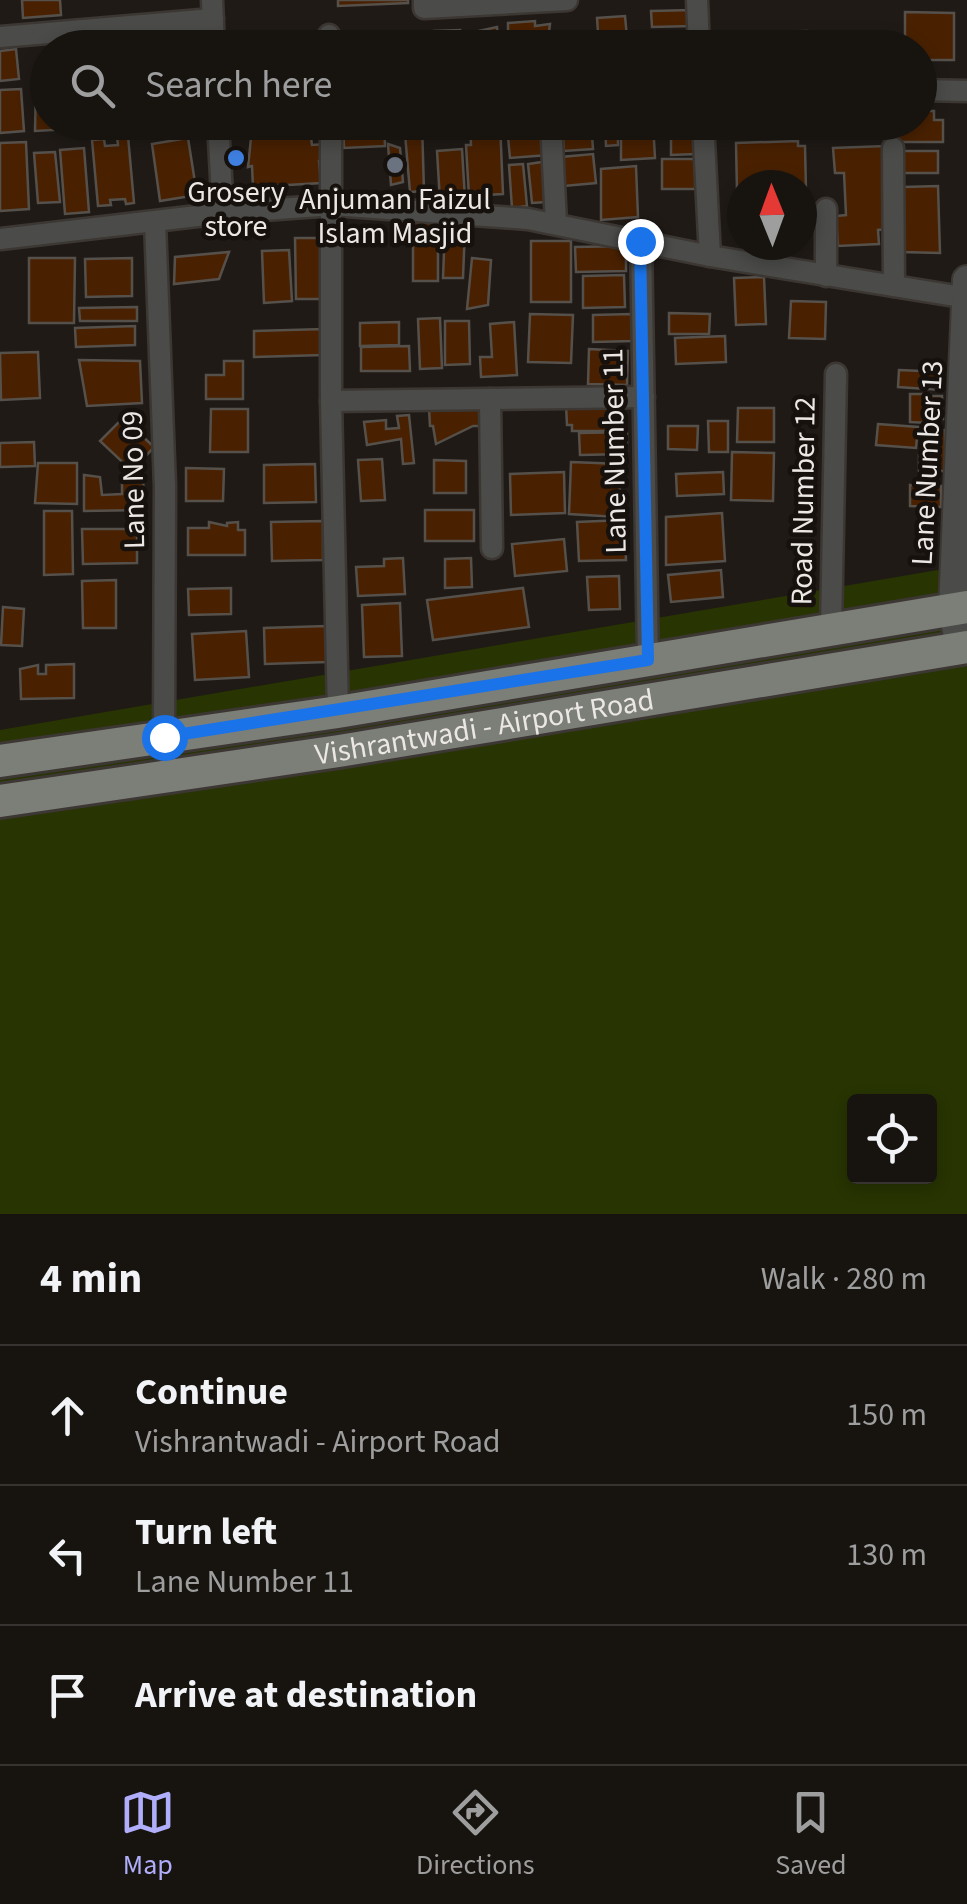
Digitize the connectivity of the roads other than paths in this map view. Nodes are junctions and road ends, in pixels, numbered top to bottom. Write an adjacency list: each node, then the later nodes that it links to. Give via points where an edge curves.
1 (567, 0): 3 (street)
2 (697, 0): 6 (street)
3 (424, 4)
4 (213, 9): 5 (street)
5 (53, 30)
6 (698, 30)
7 (30, 33): 8 (street)
8 (0, 37)
9 (937, 90): 10 (street)
10 (967, 91)
11 (219, 140): 18 (street)
12 (331, 140): 16 (street)
13 (552, 140): 20 (street)
14 (704, 140): 23 (street)
15 (893, 148): 26 (street)
16 (333, 205): 18 (street); 20 (street); 31 (street)
17 (826, 210): 24 (street)
18 (223, 214): 19 (street)
19 (155, 222): 21 (street); 38 (street, Lane No 09, via 165,486)
20 (556, 224): 22 (street)
21 (0, 239)
22 (640, 241): 23 (street); 29 (street, Lane Number 11)
23 (710, 256): 24 (street)
24 (826, 276): 26 (street)
25 (967, 280): 27 (street, Lane Number 13)
26 (894, 286): 27 (street)
27 (967, 298): 33 (street, Lane Number 13)
28 (836, 374): 34 (street, Road Number 12)
29 (644, 396): 30 (street); 36 (street, Lane Number 11)
30 (490, 399): 31 (street); 32 (street)
31 (331, 401): 37 (street)
32 (492, 548)
33 (960, 608): 34 (main road, Vishrantwadi - Airport Road); 35 (street, Lane Number 13)
34 (831, 630): 36 (main road, Vishrantwadi - Airport Road)
35 (964, 647): 40 (main road, Vishrantwadi - Airport Road)
36 (648, 660): 37 (main road, Vishrantwadi - Airport Road)
37 (338, 712): 38 (main road, Vishrantwadi - Airport Road)
38 (164, 737): 39 (main road, Vishrantwadi - Airport Road)
39 (0, 761)
40 (0, 801)

